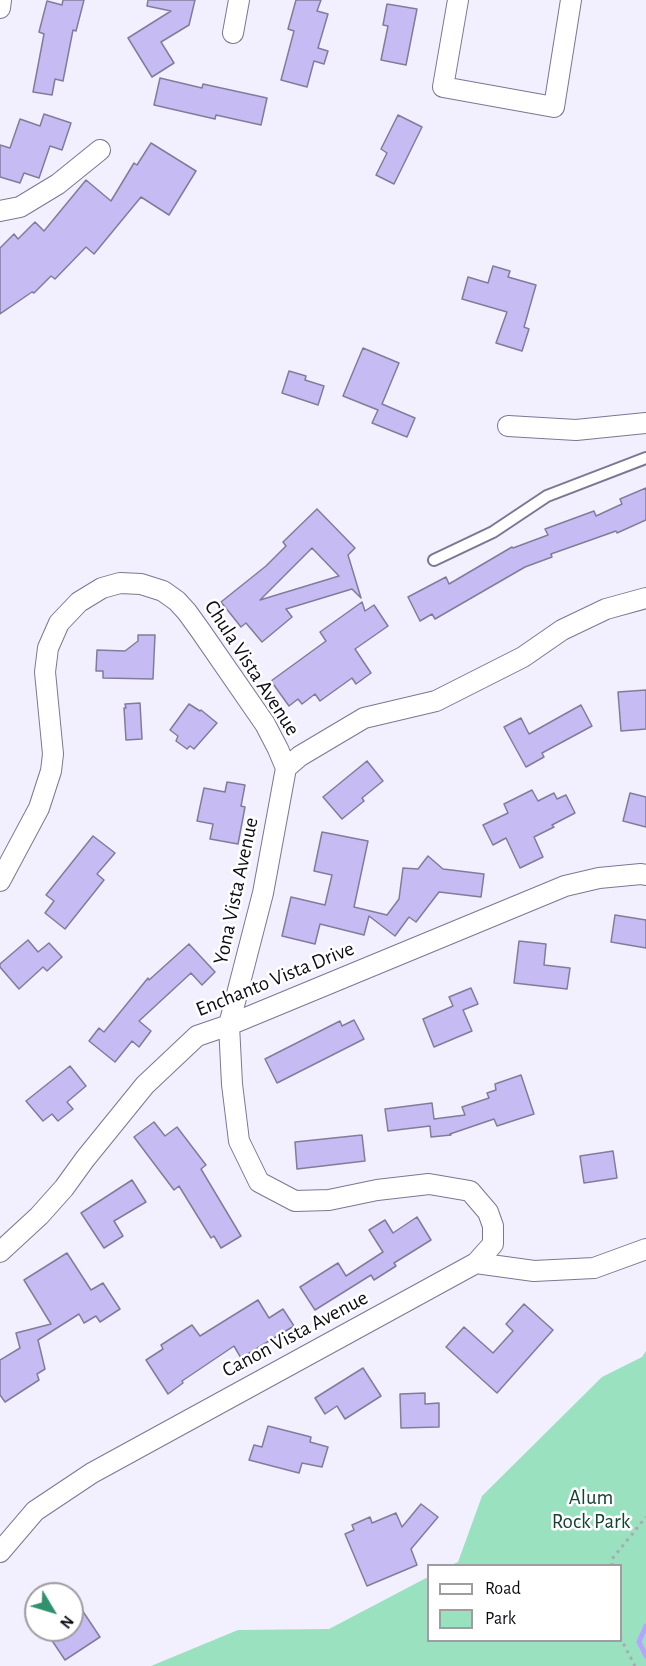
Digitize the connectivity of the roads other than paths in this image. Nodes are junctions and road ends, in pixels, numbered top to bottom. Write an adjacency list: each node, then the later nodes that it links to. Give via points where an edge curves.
1 (1, 0): 5 (street)
2 (239, 0): 6 (street)
3 (458, 0): 4 (street, via 443,87 554,107)
4 (572, 0)
5 (0, 8)
6 (233, 33)
7 (100, 150): 8 (street, via 58,184 20,207)
8 (0, 211)
9 (646, 423): 10 (street, via 576,430)
10 (508, 426)
11 (646, 458): 12 (lane, via 547,496 493,532)
12 (434, 560)
13 (646, 598): 14 (street, Chula Vista Avenue, via 606,609 562,630 523,657 436,701 363,718)
14 (286, 768): 16 (street, Chula Vista Avenue, via 264,724 177,602 164,591 141,584 120,583 102,588 79,602 59,623 48,648 45,672 53,754 51,771 39,808); 17 (street, Yona Vista Avenue, via 263,893)
15 (646, 875): 17 (street, Enchanto Vista Drive, via 598,878 565,886)
16 (0, 881)
17 (230, 1025): 19 (street, Enchanto Vista Drive, via 197,1036 145,1085 64,1188); 20 (street, Yona Vista Avenue, via 231,1084 239,1141 259,1182 295,1201 329,1200 429,1184 470,1191 488,1212 493,1226 493,1244)
18 (646, 1249): 20 (street, via 594,1268 534,1271)
19 (0, 1252)
20 (476, 1263): 21 (street, Canon Vista Avenue, via 92,1473 35,1510)
21 (0, 1552)

